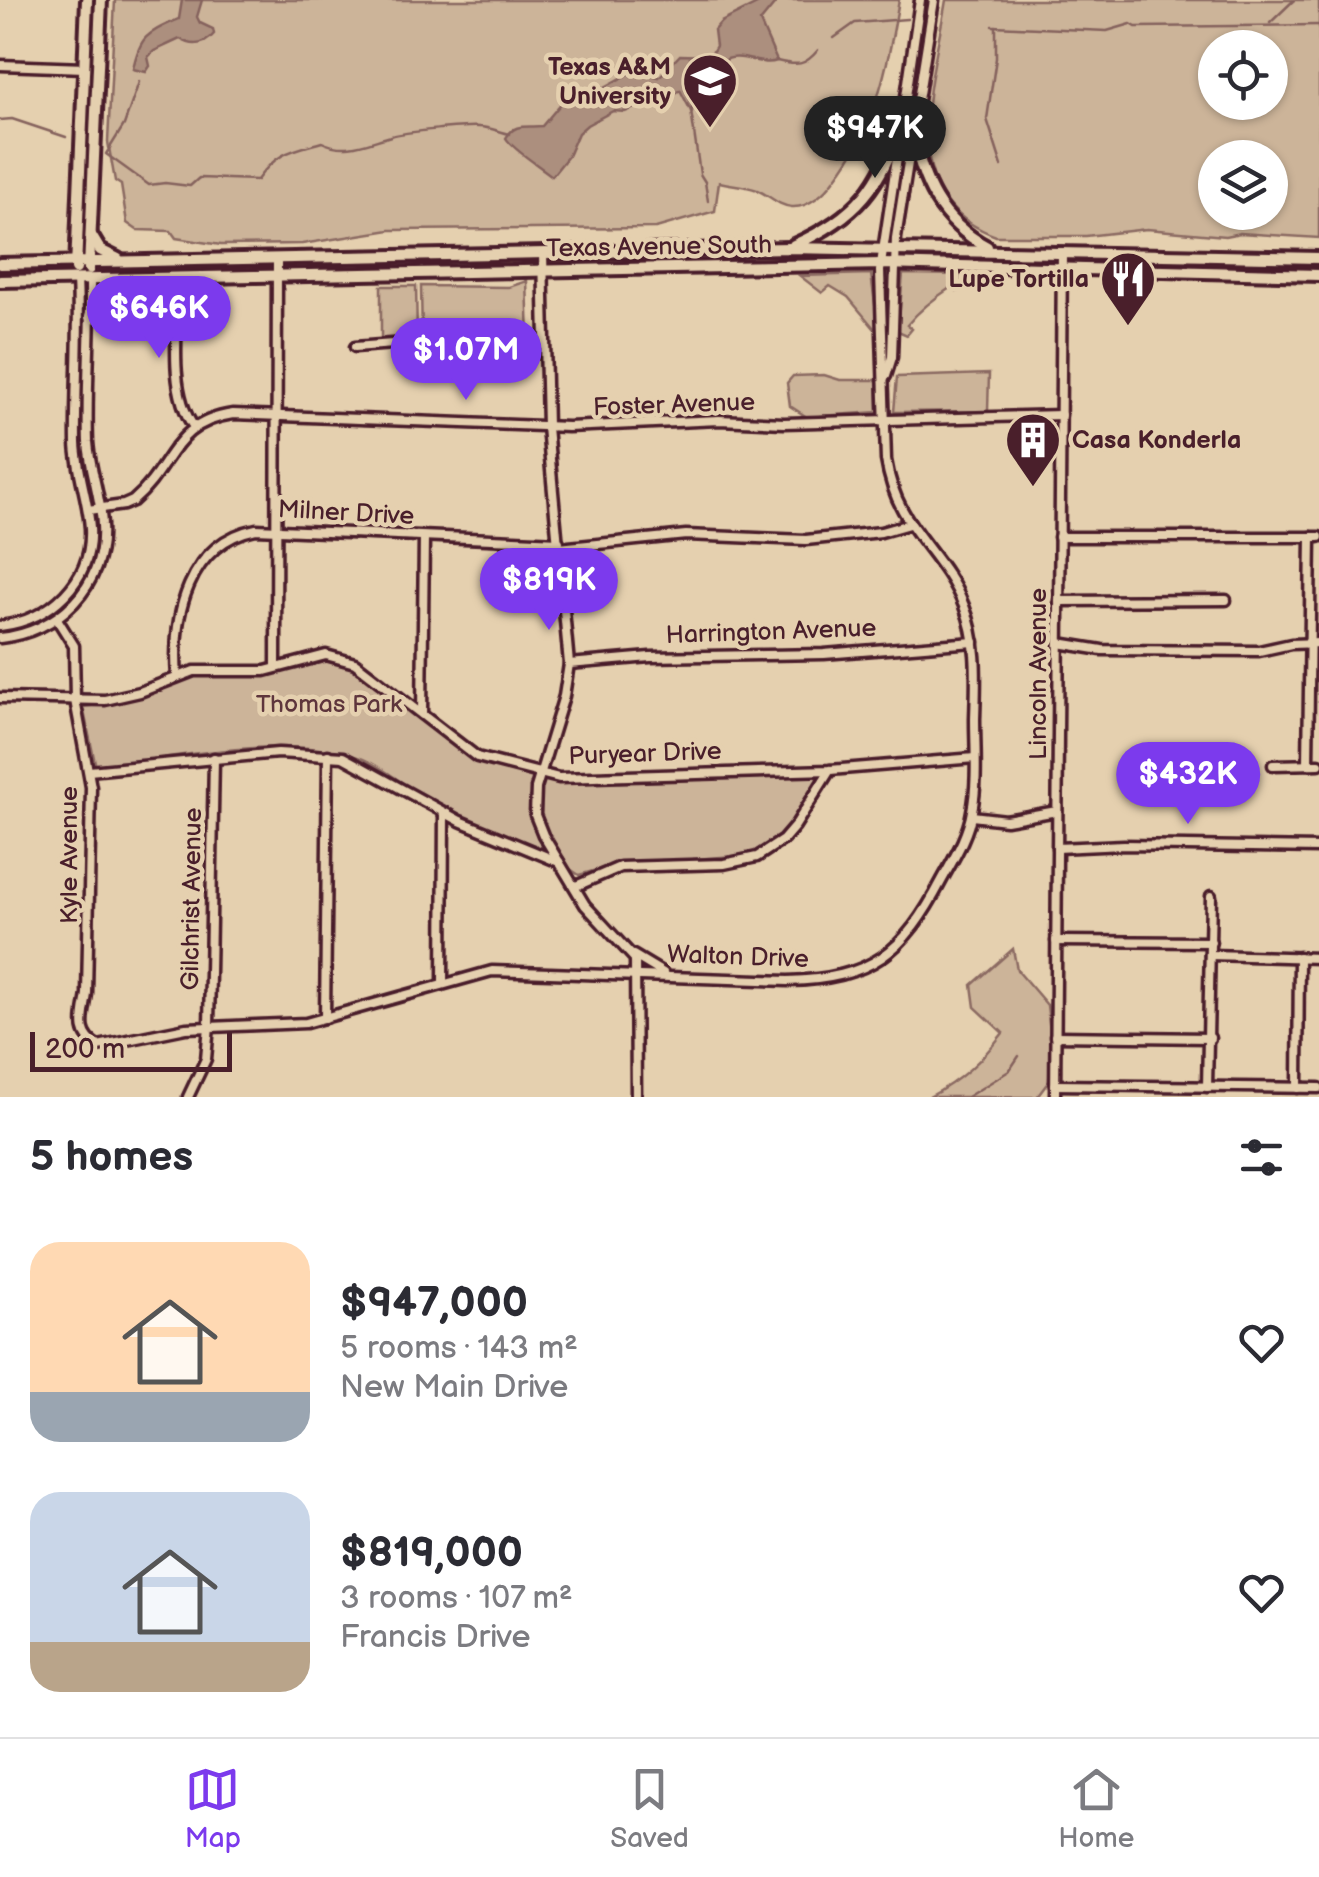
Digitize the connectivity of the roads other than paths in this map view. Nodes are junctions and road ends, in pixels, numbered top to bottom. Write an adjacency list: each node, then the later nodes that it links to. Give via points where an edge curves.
1 (87, 0): 6 (main road)
2 (101, 0): 8 (main road)
3 (920, 0): 7 (street)
4 (934, 0): 9 (street)
5 (0, 65): 6 (street)
6 (85, 68): 8 (main road); 21 (main road)
7 (902, 120): 11 (street); 12 (main road, via 888,164 860,204)
8 (94, 128): 10 (main road)
9 (913, 131): 11 (street); 14 (main road, via 933,198 965,234)
10 (90, 234): 20 (main road, via 100,250); 22 (main road)
11 (889, 247): 12 (main road, Texas Avenue South); 14 (main road, Texas Avenue South); 24 (street, Walton Drive)
12 (789, 248): 13 (main road, Texas Avenue South)
13 (690, 250): 16 (main road, Texas Avenue South); 25 (main road)
14 (992, 250): 15 (main road, Texas Avenue South)
15 (1062, 251): 17 (main road, Texas Avenue South); 26 (street, Lincoln Avenue)
16 (543, 253): 19 (main road, Texas Avenue South); 27 (street)
17 (1258, 256): 18 (main road, Texas Avenue South); 28 (main road)
18 (1319, 258)
19 (277, 259): 20 (main road, Texas Avenue South); 30 (street)
20 (128, 262): 22 (main road, Texas Avenue South)
21 (76, 263): 22 (main road, Texas Avenue South); 23 (main road, Texas Avenue South); 32 (main road)
22 (89, 263): 32 (main road)
23 (0, 264)
24 (888, 264): 25 (main road, Texas Avenue South); 26 (main road, Texas Avenue South); 40 (street, Walton Drive, via 892,357)
25 (690, 267): 27 (main road, Texas Avenue South)
26 (1062, 268): 28 (main road, Texas Avenue South); 39 (street, Lincoln Avenue)
27 (543, 269): 30 (main road, Texas Avenue South); 42 (street)
28 (1258, 274): 29 (main road, Texas Avenue South)
29 (1319, 274)
30 (277, 276): 31 (main road, Texas Avenue South); 38 (street)
31 (179, 278): 33 (main road, Texas Avenue South); 41 (street, via 178,393)
32 (83, 280): 33 (main road, Texas Avenue South); 34 (main road, Texas Avenue South); 35 (street); 44 (street, via 76,451)
33 (118, 280): 35 (main road, via 102,292)
34 (0, 281)
35 (90, 317): 43 (street, via 88,442)
36 (355, 346): 37 (street)
37 (443, 346)
38 (279, 414): 41 (street, Foster Avenue, via 219,416); 42 (street, Foster Avenue); 46 (street)
39 (1060, 415): 40 (street, Foster Avenue); 49 (street, Lincoln Avenue)
40 (885, 418): 42 (street, Foster Avenue); 45 (street, Walton Drive, via 888,476)
41 (194, 427): 43 (street, via 133,501)
42 (547, 427): 50 (street)
43 (100, 509): 44 (street); 53 (street, via 96,568)
44 (88, 510): 54 (street, via 90,543 74,584 40,615)
45 (909, 524): 50 (street, Milner Drive, via 806,540 686,535); 56 (street, Walton Drive, via 958,593)
46 (278, 530): 47 (street, Milner Drive); 61 (street); 62 (street, Milner Drive, via 241,532 210,553 180,609)
47 (424, 537): 50 (street, Milner Drive); 65 (street)
48 (1315, 537): 49 (street); 58 (street)
49 (1059, 538): 51 (street, Lincoln Avenue)
50 (559, 545): 60 (street)
51 (1058, 600): 52 (street); 57 (street, Lincoln Avenue)
52 (1226, 600)
53 (57, 619): 55 (street); 64 (street, Kyle Avenue, via 74,646)
54 (0, 626)
55 (0, 638)
56 (974, 642): 60 (street, Harrington Avenue); 68 (street, Walton Drive)
57 (1059, 643): 58 (street, via 1178,651); 75 (street, Lincoln Avenue)
58 (1308, 644): 59 (street); 69 (street)
59 (1319, 644)
60 (570, 664): 74 (street)
61 (276, 666): 62 (street, Puryear Drive); 65 (street, Puryear Drive, via 342,657)
62 (177, 677): 64 (street, Puryear Drive, via 121,698)
63 (0, 698): 64 (street, Puryear Drive)
64 (75, 700): 73 (street, Kyle Avenue)
65 (422, 714): 74 (street, Puryear Drive, via 477,758)
66 (328, 755): 67 (street); 76 (street, via 355,761); 92 (street)
67 (214, 758): 73 (street); 93 (street, Gilchrist Avenue)
68 (975, 758): 72 (street, Puryear Drive); 77 (street, Walton Drive)
69 (1308, 764): 70 (street); 71 (street)
70 (1319, 764)
71 (1273, 765)
72 (830, 770): 74 (street, Puryear Drive, via 579,779); 81 (street, via 795,826 756,857 620,867)
73 (89, 771): 95 (street, Kyle Avenue)
74 (540, 774): 80 (street, via 535,815)
75 (1057, 810): 77 (street, via 1006,820); 78 (street, Lincoln Avenue)
76 (444, 813): 80 (street); 91 (street)
77 (972, 816): 90 (street, Walton Drive, via 916,926 877,962 813,980)
78 (1057, 848): 79 (street); 83 (street, Lincoln Avenue)
79 (1319, 848)
80 (560, 862): 81 (street)
81 (576, 886): 85 (street, via 590,911)
82 (1211, 896): 84 (street)
83 (1056, 941): 84 (street); 94 (street, Lincoln Avenue)
84 (1210, 942): 86 (street)
85 (633, 954): 89 (street); 90 (street)
86 (1210, 955): 87 (street); 96 (street)
87 (1299, 957): 88 (street); 100 (street)
88 (1319, 958)
89 (637, 974): 90 (street, Walton Drive); 91 (street, Walton Drive, via 492,971); 104 (street)
90 (667, 976)
91 (443, 984): 92 (street, Walton Drive)
92 (326, 1018): 93 (street, Walton Drive, via 286,1026)
93 (210, 1026): 95 (street, Walton Drive, via 102,1047); 103 (street, Gilchrist Avenue, via 206,1059)
94 (1056, 1036): 96 (street); 97 (street, Lincoln Avenue)
95 (86, 1038)
96 (1210, 1038): 99 (street)
97 (1055, 1085): 98 (street); 105 (street, Lincoln Avenue)
98 (1152, 1086): 99 (street); 106 (street)
99 (1207, 1087): 102 (street)
100 (1298, 1088): 101 (street); 102 (street)
101 (1319, 1088)
102 (1256, 1092)
103 (188, 1097)
104 (636, 1097)
105 (1055, 1097)
106 (1152, 1097)

